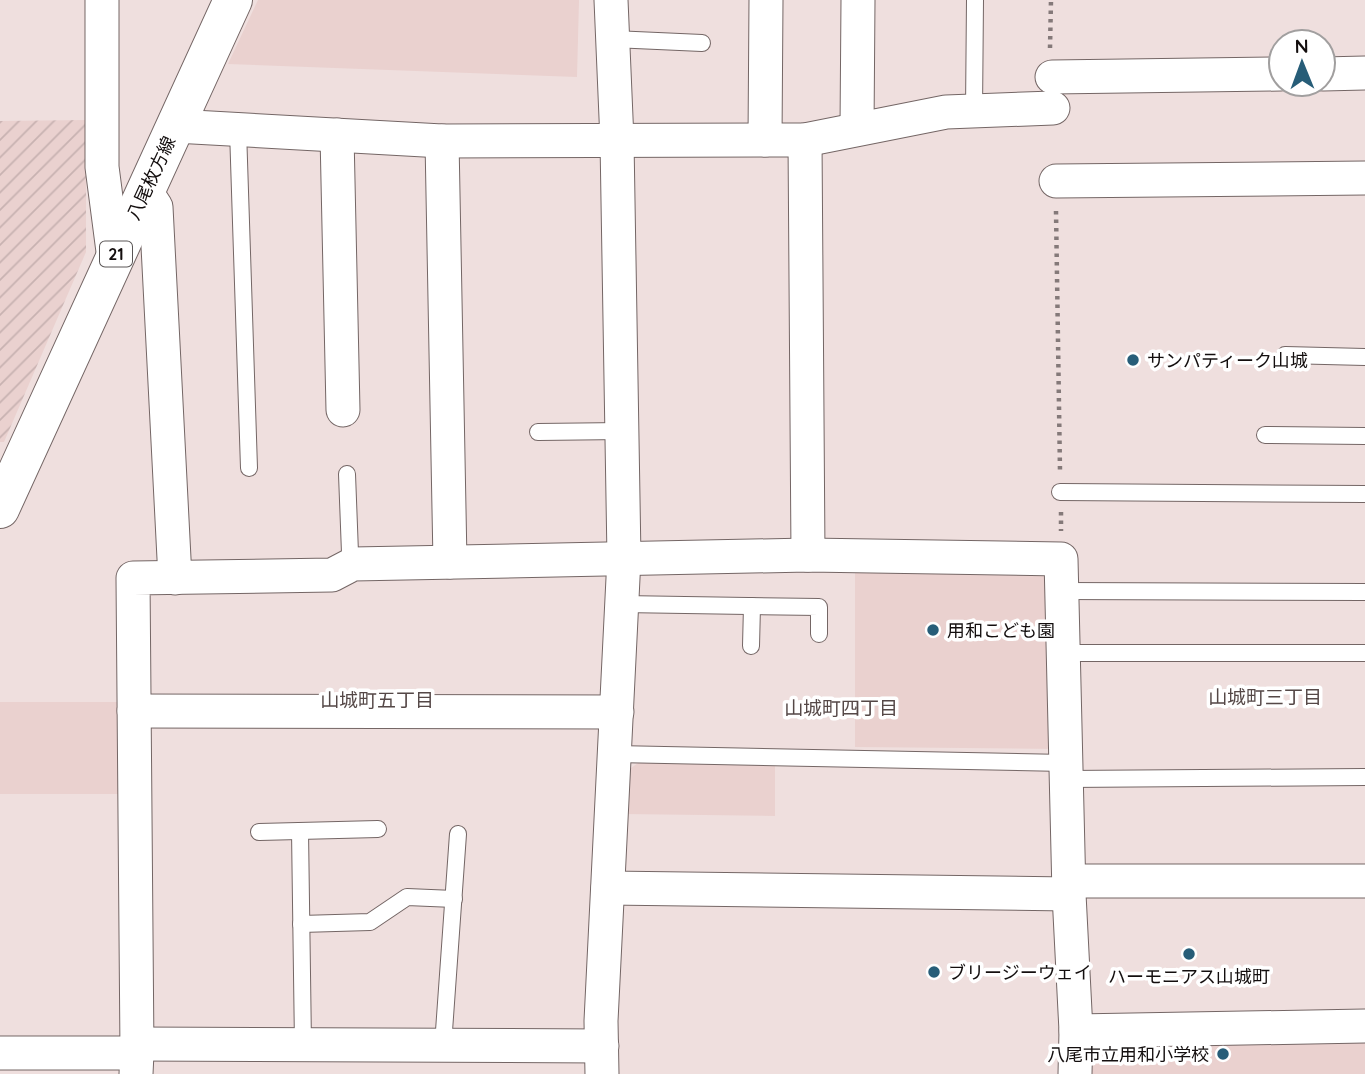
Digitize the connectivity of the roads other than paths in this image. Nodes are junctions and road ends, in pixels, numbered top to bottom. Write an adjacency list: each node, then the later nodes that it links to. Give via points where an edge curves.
1 (102, 0): 24 (street, via 102,167)
2 (233, 0): 13 (main road, 八尾枚方線 / 21)
3 (611, 0): 7 (street)
4 (766, 0): 17 (street)
5 (858, 0): 15 (street)
6 (975, 0): 12 (lane)
7 (612, 40): 8 (lane); 20 (street)
8 (702, 43)
9 (1337, 74): 10 (street)
10 (1365, 74)
11 (1267, 75): 12 (street, via 1053,92)
12 (974, 111): 15 (street, via 946,112)
13 (175, 125): 14 (street); 23 (main road, 八尾枚方線 / 21)
14 (239, 130): 16 (street); 32 (lane)
15 (857, 130): 18 (street)
16 (337, 135): 19 (street); 27 (street)
17 (765, 140): 18 (street); 20 (street)
18 (805, 140): 37 (street)
19 (442, 141): 20 (street); 39 (street)
20 (617, 141): 28 (street)
21 (1365, 178): 22 (street)
22 (1056, 181)
23 (145, 190): 24 (main road, 八尾枚方線 / 21); 42 (street, via 156,207)
24 (114, 259): 36 (main road, 八尾枚方線 / 21)
25 (1285, 355): 26 (lane)
26 (1365, 357)
27 (343, 410)
28 (622, 431): 29 (lane); 38 (street)
29 (538, 432)
30 (1265, 435): 31 (lane)
31 (1365, 436)
32 (248, 468)
33 (347, 474): 40 (lane)
34 (1060, 492): 35 (lane)
35 (1365, 494)
36 (0, 509)
37 (808, 555): 38 (street); 41 (street)
38 (624, 558): 39 (street); 44 (street)
39 (450, 562): 40 (street)
40 (353, 564): 42 (street, via 332,575)
41 (1062, 575): 43 (lane); 48 (street)
42 (174, 578): 50 (street, via 133,579)
43 (1365, 592)
44 (622, 604): 45 (lane); 51 (street)
45 (752, 606): 46 (lane, via 819,607); 47 (lane)
46 (819, 634)
47 (751, 646)
48 (1063, 653): 49 (lane); 53 (street)
49 (1365, 653)
50 (134, 711): 51 (street); 69 (street)
51 (617, 712): 52 (street)
52 (615, 754): 53 (lane); 61 (street)
53 (1065, 771): 54 (lane); 60 (street)
54 (1365, 777)
55 (377, 829): 56 (lane)
56 (300, 831): 57 (lane); 63 (lane)
57 (259, 832)
58 (458, 834): 62 (lane)
59 (1365, 881): 60 (street)
60 (1069, 887): 61 (street); 65 (street)
61 (608, 888): 70 (street)
62 (454, 899): 63 (lane, via 407,897 370,922); 67 (lane)
63 (301, 924): 66 (lane)
64 (1365, 1026): 65 (street)
65 (1076, 1031): 71 (street)
66 (303, 1045): 67 (street); 69 (street)
67 (443, 1045): 70 (street)
68 (0, 1053): 69 (street)
69 (136, 1057)
70 (602, 1060)
71 (1075, 1074)

